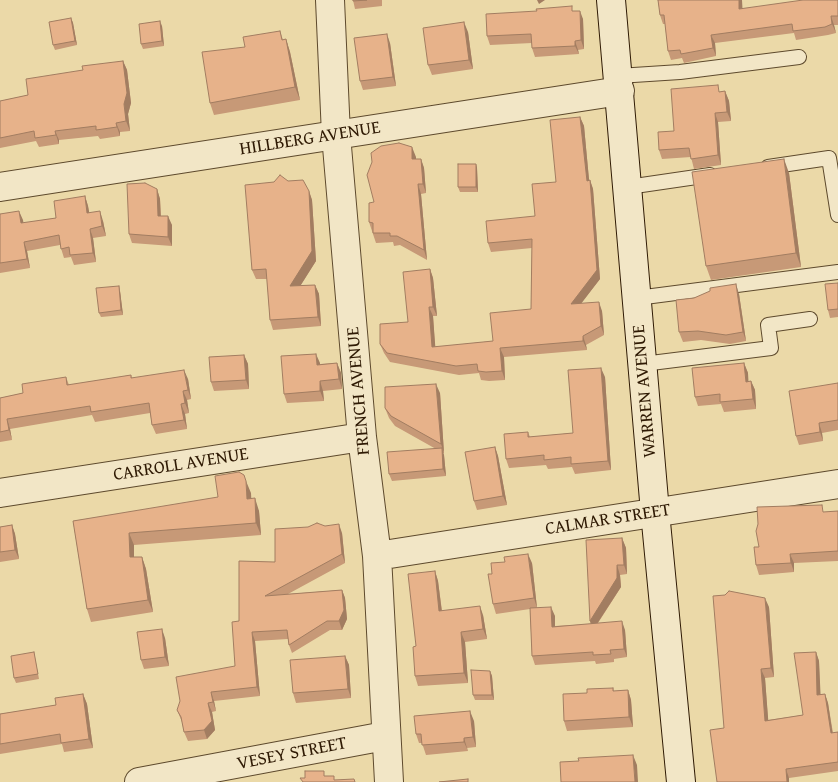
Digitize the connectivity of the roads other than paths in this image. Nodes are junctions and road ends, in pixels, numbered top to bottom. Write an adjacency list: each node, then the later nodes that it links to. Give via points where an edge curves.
1 (330, 0): 5 (street, FRENCH AVENUE)
2 (611, 0): 4 (street, WARREN AVENUE)
3 (799, 57): 4 (lane)
4 (619, 83): 5 (street, HILLBERG AVENUE); 9 (street, WARREN AVENUE)
5 (336, 135): 8 (street, HILLBERG AVENUE); 15 (street, FRENCH AVENUE)
6 (752, 169): 10 (lane, via 829,158)
7 (724, 173): 9 (lane)
8 (0, 187)
9 (628, 187): 12 (street, WARREN AVENUE)
10 (838, 214)
11 (838, 272): 12 (lane)
12 (637, 298): 14 (street, WARREN AVENUE)
13 (810, 319): 14 (lane, via 768,325 771,348)
14 (642, 364): 18 (street, WARREN AVENUE)
15 (362, 437): 17 (street, CARROLL AVENUE); 19 (street, FRENCH AVENUE)
16 (838, 484): 18 (street, CALMAR STREET)
17 (0, 493)
18 (655, 512): 19 (street, CALMAR STREET); 23 (street, WARREN AVENUE)
19 (377, 556): 20 (street, FRENCH AVENUE)
20 (386, 736): 21 (street, VESEY STREET); 22 (street, FRENCH AVENUE)
21 (139, 782)
22 (389, 782)
23 (682, 782)

